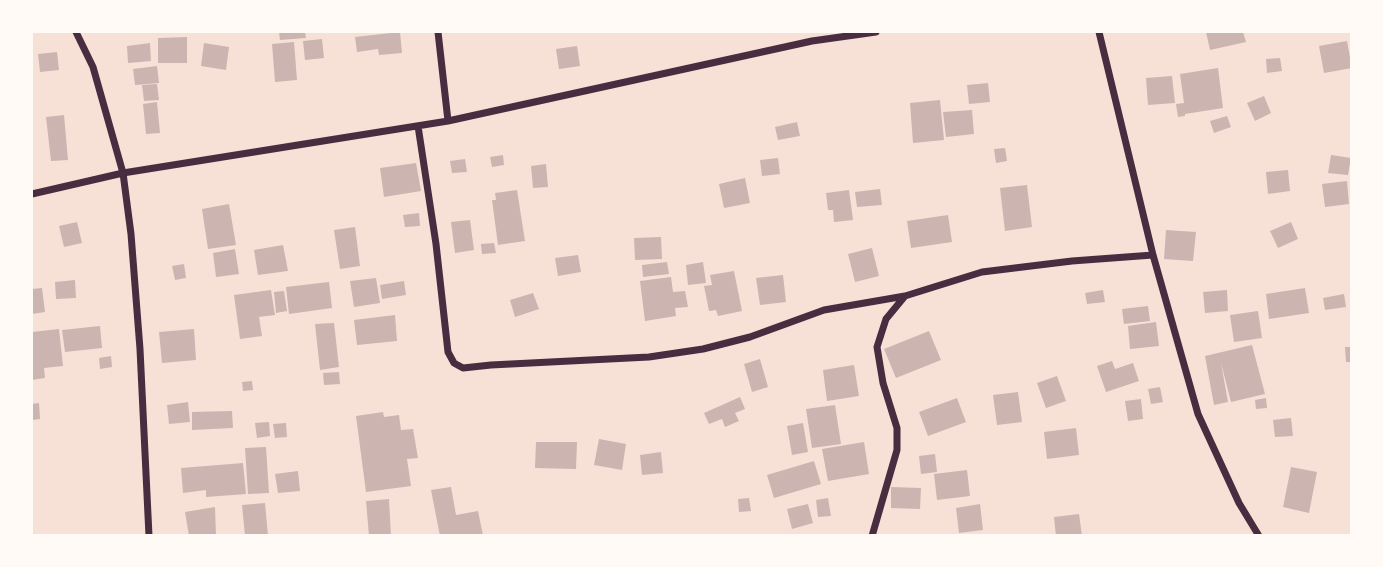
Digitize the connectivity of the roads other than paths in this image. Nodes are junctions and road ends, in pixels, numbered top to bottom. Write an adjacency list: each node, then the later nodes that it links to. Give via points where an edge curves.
1 (76, 32): 7 (street, via 93,67)
2 (439, 32): 5 (street)
3 (876, 32): 5 (street, via 812,41)
4 (1099, 32): 9 (street)
5 (448, 121): 6 (street)
6 (418, 126): 7 (street); 10 (street, via 448,352 463,368 649,357 703,349 824,310)
7 (123, 173): 8 (street); 11 (street, via 139,336)
8 (32, 194)
9 (1153, 255): 10 (street, via 982,272); 13 (street, via 1198,414)
10 (905, 296): 12 (street, via 886,319 877,347 897,428 897,450)
11 (149, 536)
12 (872, 536)
13 (1259, 536)

